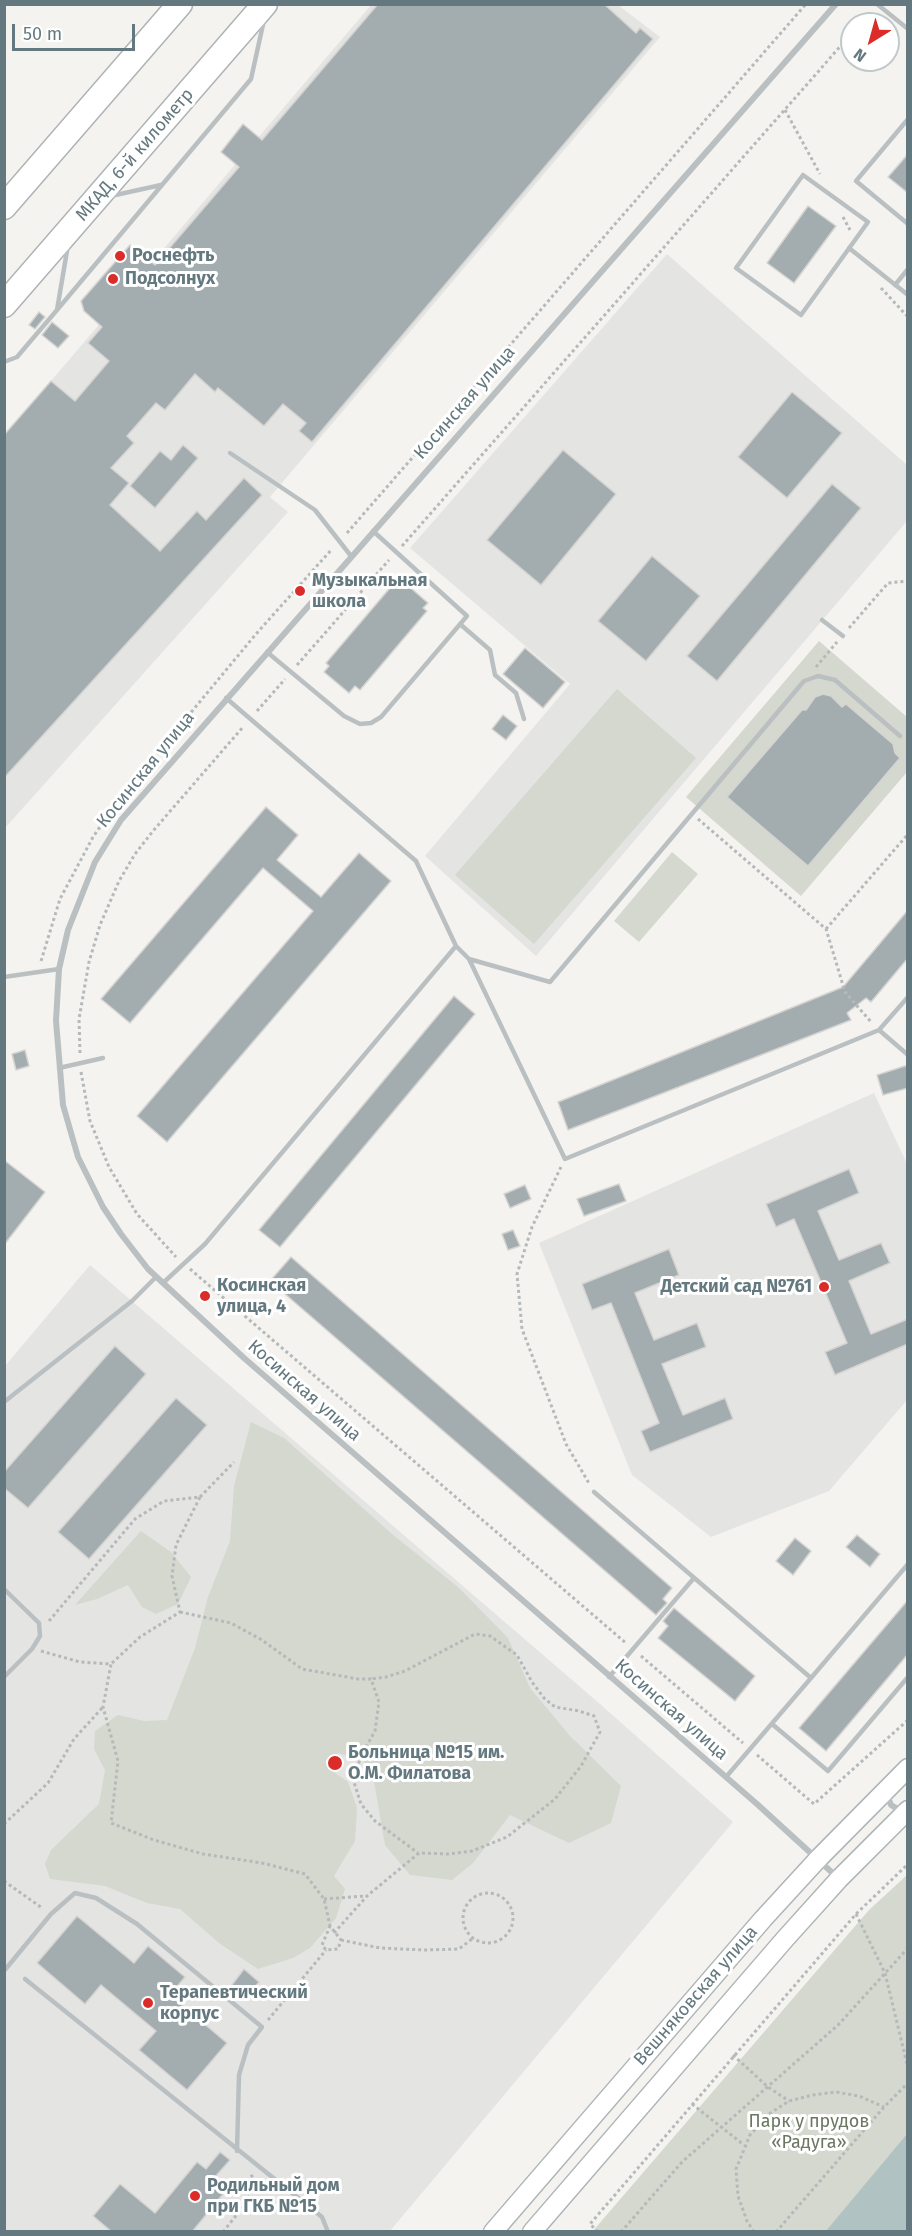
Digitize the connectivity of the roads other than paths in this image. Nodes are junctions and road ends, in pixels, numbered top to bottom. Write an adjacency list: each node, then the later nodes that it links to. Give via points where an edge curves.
1 (180, 4): 9 (highway)
2 (266, 4): 7 (lane, via 251,79); 8 (highway, МКАД, 6-й километр)
3 (836, 4): 20 (street, Косинская улица)
4 (877, 4): 5 (lane)
5 (908, 29)
6 (908, 119): 10 (lane, via 856,181)
7 (162, 185): 8 (lane); 17 (lane)
8 (96, 199): 11 (highway, МКАД, 6-й километр)
9 (4, 207)
10 (908, 224)
11 (70, 229): 16 (highway, МКАД, 6-й километр); 17 (lane)
12 (849, 248): 12 (lane, via 868,222 803,175 736,268 801,315); 14 (lane)
13 (908, 269): 14 (lane)
14 (895, 285): 15 (lane)
15 (908, 295)
16 (4, 305)
17 (57, 310): 18 (lane, via 17,357)
18 (4, 362)
19 (230, 453): 21 (lane, via 315,510)
20 (373, 531): 21 (street, Косинская улица); 23 (lane, via 467,616)
21 (351, 556): 25 (street, Косинская улица)
22 (822, 620): 24 (lane)
23 (460, 624): 25 (lane, via 381,717 371,723 360,724 344,716); 27 (lane, via 490,650 495,675 516,693)
24 (843, 636)
25 (267, 652): 26 (street, Косинская улица)
26 (226, 698): 29 (lane, via 416,861); 31 (street, Косинская улица, via 132,806 105,844 75,909)
27 (524, 719)
28 (900, 736): 30 (lane, via 835,680 818,676 804,681 550,982)
29 (456, 946): 30 (lane); 39 (lane, via 206,1244)
30 (469, 959): 34 (lane, via 565,1159)
31 (59, 969): 32 (lane); 37 (street, Косинская улица)
32 (4, 977)
33 (908, 997): 34 (lane)
34 (879, 1030): 35 (lane)
35 (908, 1055)
36 (103, 1058): 37 (lane)
37 (58, 1068): 38 (street, Косинская улица, via 69,1131 90,1183 121,1234)
38 (156, 1277): 39 (street, Косинская улица); 40 (lane, via 132,1301)
39 (163, 1283): 46 (street, Косинская улица)
40 (4, 1402)
41 (594, 1492): 43 (lane)
42 (908, 1563): 48 (lane)
43 (694, 1578): 46 (lane); 48 (lane)
44 (4, 1589): 45 (lane, via 39,1623 40,1636)
45 (4, 1677)
46 (609, 1677): 51 (street, Косинская улица)
47 (908, 1677): 49 (lane, via 828,1771)
48 (811, 1678): 49 (lane)
49 (772, 1724): 51 (lane)
50 (908, 1768): 52 (main road, Вешняковская улица)
51 (726, 1777): 54 (street, Косинская улица)
52 (891, 1784): 53 (street, via 887,1794 891,1805); 54 (main road, Вешняковская улица)
53 (908, 1809): 55 (main road, Вешняковская улица)
54 (818, 1859): 55 (street, Косинская улица); 60 (main road, Вешняковская улица)
55 (839, 1879): 61 (main road, Вешняковская улица)
56 (4, 1971): 58 (lane, via 51,1914 75,1893 96,1898 137,1924 262,2027 248,2045 239,2074)
57 (25, 1979): 58 (lane)
58 (237, 2151): 59 (lane, via 321,2217)
59 (328, 2232)
60 (493, 2232)
61 (532, 2232)

